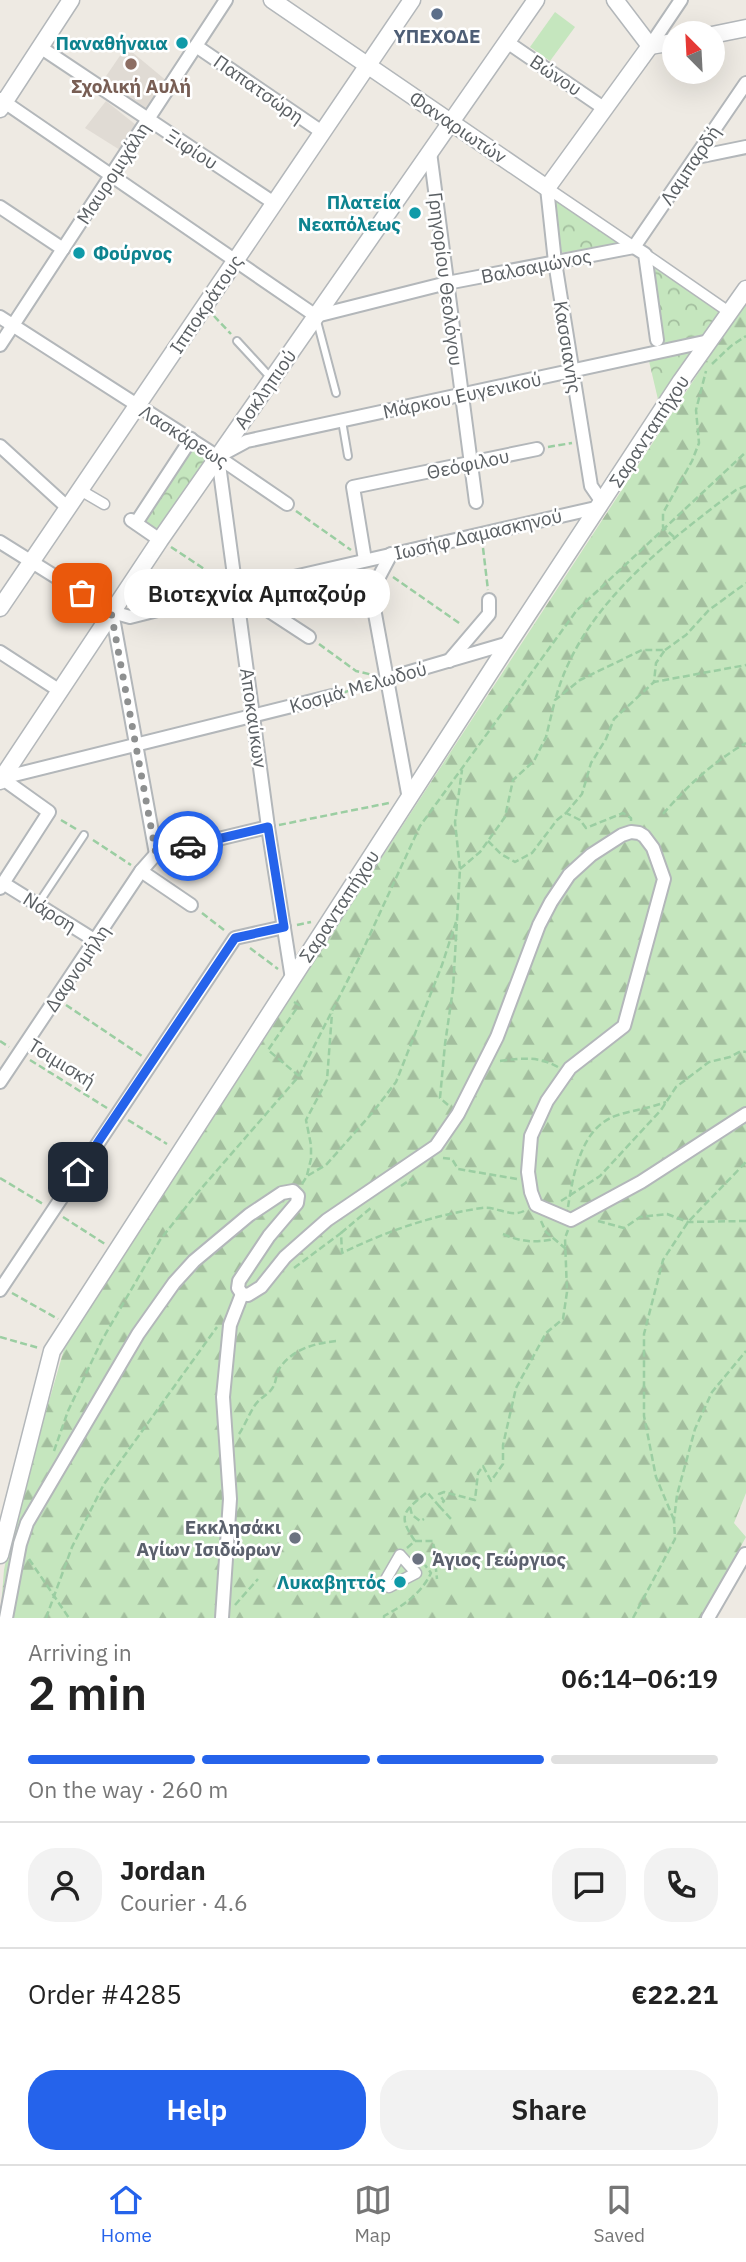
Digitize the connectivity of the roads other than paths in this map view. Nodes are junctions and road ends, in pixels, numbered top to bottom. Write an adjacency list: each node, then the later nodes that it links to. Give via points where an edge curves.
1 (226, 0): 12 (street, Μαυρομιχάλη)
2 (272, 0): 15 (street, Φαναριωτών)
3 (412, 0): 15 (street, Ιπποκράτους)
4 (536, 0): 10 (street, Ασκληπιού)
5 (615, 0): 13 (street)
6 (681, 0): 13 (street)
7 (69, 1): 14 (street)
8 (746, 28): 9 (street)
9 (725, 32)
10 (507, 42): 18 (street, Βώνου); 20 (street, Ασκληπιού)
11 (662, 44): 13 (street)
12 (196, 46): 19 (street, Μαυρομιχάλη); 21 (street, Παπατσώρη)
13 (650, 46): 18 (street)
14 (40, 47): 17 (street); 19 (street, Ξιφίου)
15 (368, 66): 20 (street, Φαναριωτών); 21 (street, Ιπποκράτους)
16 (746, 83): 24 (street, Λαμπαρδή)
17 (1, 103): 25 (street)
18 (605, 109): 26 (street)
19 (147, 120): 25 (street, Μαυρομιχάλη); 27 (street, Ξιφίου)
20 (451, 122): 23 (street, Ασκληπιού); 26 (street, Φαναριωτών)
21 (322, 132): 27 (street, Ιπποκράτους)
22 (746, 147): 24 (street)
23 (430, 152): 33 (street, Γρηγορίου Θεολόγου); 36 (street, Ασκληπιού)
24 (697, 157): 30 (street, Λαμπαρδή)
25 (111, 176): 29 (street, Μαυρομιχάλη); 31 (street)
26 (547, 188): 30 (street, Φαναριωτών); 32 (street, Κασσιανής)
27 (274, 204): 31 (street, Ιπποκράτους)
28 (0, 207): 29 (street)
29 (63, 249): 38 (street, Μαυρομιχάλη)
30 (639, 251): 32 (street, Βαλσαμώνος); 35 (street, Φαναριωτών); 40 (street)
31 (235, 261): 36 (street); 47 (street, Ιπποκράτους)
32 (555, 262): 33 (street, Βαλσαμώνος); 43 (street, Κασσιανής)
33 (447, 283): 36 (street, Βαλσαμώνος); 46 (street, Γρηγορίου Θεολόγου)
34 (746, 289): 35 (street, Σαρανταπήχου)
35 (729, 312): 41 (street, Σαρανταπήχου)
36 (316, 316): 44 (street, Ασκληπιού); 45 (lane)
37 (0, 317): 38 (street, Λασκάρεως)
38 (13, 325): 42 (street, Μαυρομιχάλη); 47 (street, Λασκάρεως)
39 (237, 341): 44 (lane)
40 (657, 341)
41 (709, 341): 43 (street, Μάρκου Ευγενικού); 59 (street, Σαρανταπήχου)
42 (0, 345)
43 (572, 371): 46 (street, Μάρκου Ευγενικού); 59 (street, Κασσιανής, via 591,486)
44 (272, 379): 53 (street, Ασκληπιού)
45 (336, 393)
46 (461, 395): 48 (street, Μάρκου Ευγενικού); 54 (street, Γρηγορίου Θεολόγου)
47 (137, 406): 49 (street, Λασκάρεως); 55 (street, Ιπποκράτους)
48 (342, 421): 52 (lane); 53 (street, Μάρκου Ευγενικού, via 247,441)
49 (191, 439): 53 (street, Λασκάρεως); 61 (street, via 133,521)
50 (0, 446): 60 (street)
51 (537, 449): 54 (street, Θεόφιλου)
52 (348, 456)
53 (218, 457): 58 (street, Λασκάρεως); 61 (street, Ασκληπιού); 66 (street, Αποκαύκων)
54 (470, 464): 56 (street, Γρηγορίου Θεολόγου); 64 (street, Θεόφιλου, via 353,487)
55 (80, 490): 57 (street); 60 (street, Ιπποκράτους)
56 (476, 502)
57 (104, 504)
58 (287, 504)
59 (601, 505): 63 (street, Ιωσήφ Δαμασκηνού); 71 (street, Σαρανταπήχου)
60 (68, 508): 65 (street, Ιπποκράτους)
61 (160, 540): 69 (street, Ασκληπιού)
62 (0, 542): 65 (street)
63 (391, 554): 64 (street, Ιωσήφ Δαμασκηνού); 74 (street, via 371,592)
64 (365, 560): 66 (street, Ιωσήφ Δαμασκηνού)
65 (31, 562): 68 (street, Ιπποκράτους); 69 (street)
66 (237, 590): 69 (street, Ιωσήφ Δαμασκηνού, via 130,617); 70 (street); 77 (street, Αποκαύκων)
67 (489, 600): 73 (street, via 489,614)
68 (0, 608)
69 (111, 612): 75 (street, Ασκληπιού); 78 (street)
70 (309, 637)
71 (509, 643): 73 (street, Κοσμά Μελωδού); 80 (street, Σαρανταπήχου)
72 (0, 652): 75 (street)
73 (449, 662): 74 (street, Κοσμά Μελωδού)
74 (386, 679): 80 (street)
75 (60, 691): 79 (street, Ασκληπιού)
76 (332, 696): 77 (street, Κοσμά Μελωδού)
77 (254, 715): 78 (street, Κοσμά Μελωδού); 81 (street, Αποκαύκων)
78 (137, 745): 79 (street, Κοσμά Μελωδού); 83 (street)
79 (1, 779): 85 (street, via 49,812)
80 (409, 799): 90 (street, Σαρανταπήχου)
81 (268, 827): 83 (street); 88 (street, Αποκαύκων)
82 (84, 835): 86 (lane)
83 (156, 854): 84 (street, Δαφνομήλη)
84 (141, 871): 87 (street); 89 (street, Δαφνομήλη)
85 (2, 885): 86 (street, Νάρση)
86 (38, 904): 89 (street, Νάρση)
87 (191, 905)
88 (284, 927): 90 (street, Αποκαύκων); 93 (street, via 235,938)
89 (96, 941): 91 (street, Δαφνομήλη)
90 (292, 979): 96 (street, Σαρανταπήχου, via 52,1351)
91 (0, 1083)
92 (746, 1114): 94 (street, via 641,1182 571,1220 533,1206 531,1136 547,1101 570,1068 624,1026 664,879 650,841 631,832 612,839 569,875 551,902 498,1037 436,1146 327,1220 281,1261 256,1291)
93 (1, 1289)
94 (242, 1294): 98 (street, via 241,1275 297,1203 296,1193 286,1191 249,1215 174,1283 27,1523); 99 (street, via 230,1325 223,1397 230,1499)
95 (745, 1554): 100 (street)
96 (0, 1555)
97 (400, 1555): 97 (street, via 385,1581 389,1587 416,1573)
98 (6, 1618)
99 (222, 1618)
100 (708, 1618)

